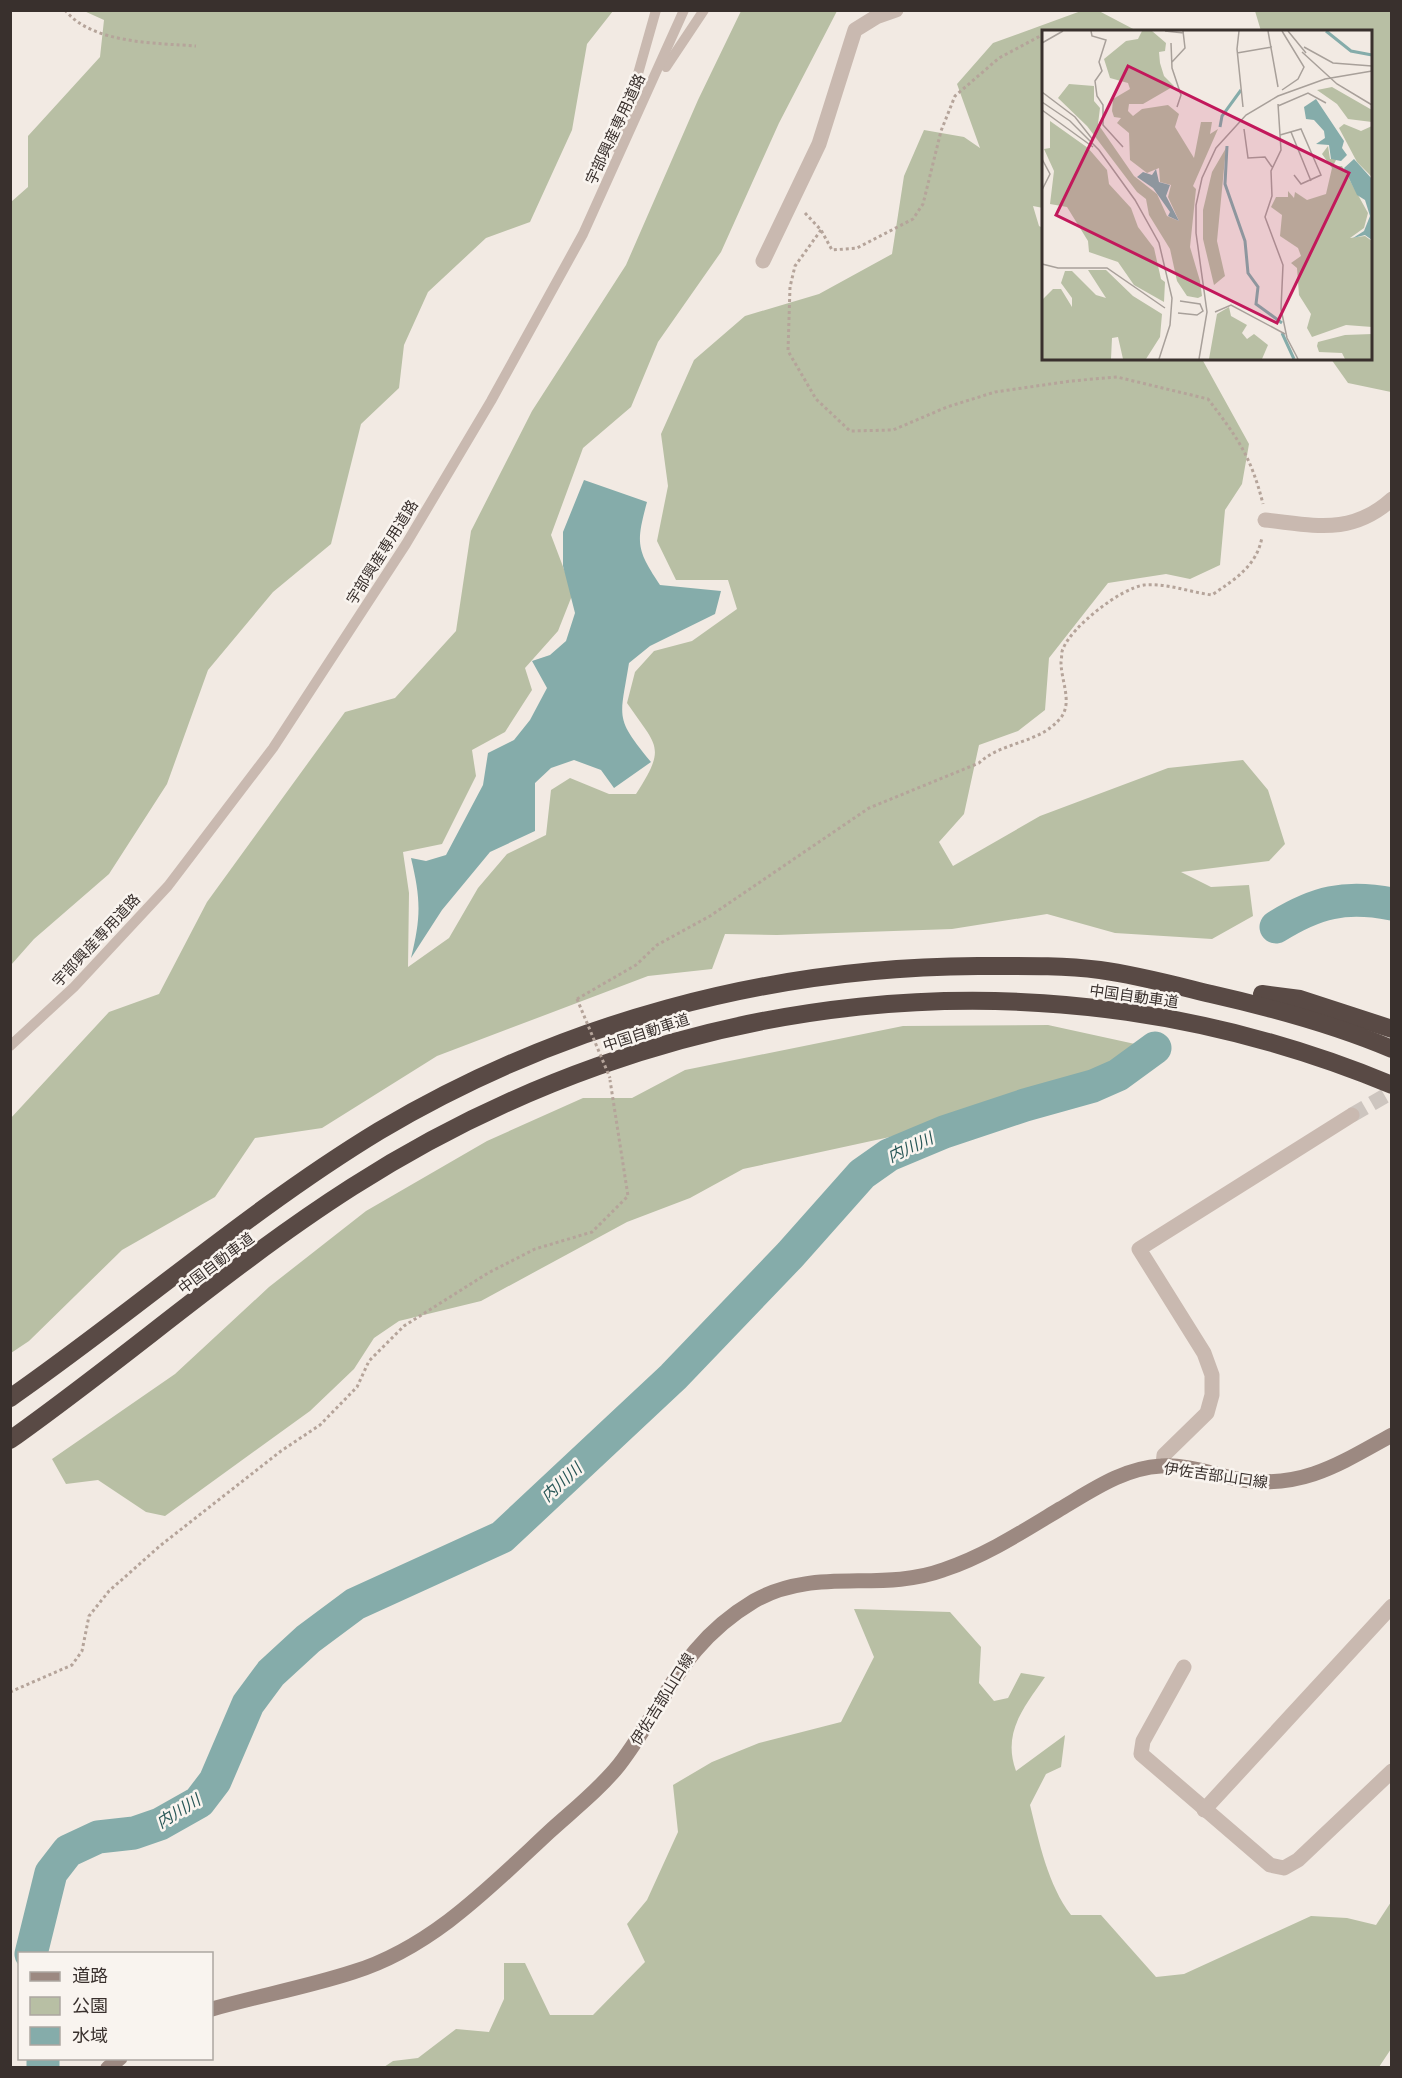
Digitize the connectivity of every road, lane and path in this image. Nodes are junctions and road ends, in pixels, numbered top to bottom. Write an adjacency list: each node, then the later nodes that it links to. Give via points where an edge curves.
1 (65, 10): 7 (path, via 98,33)
2 (656, 10): 9 (lane)
3 (684, 10): 8 (lane, 宇部興産専用道路)
4 (704, 10): 8 (lane)
5 (896, 10): 10 (street, via 855,30 819,144)
6 (1042, 35): 11 (path, via 999,58 955,96 941,131 923,204 913,219 857,248 832,249)
7 (196, 46)
8 (651, 89): 9 (lane, 宇部興産専用道路)
9 (609, 178): 17 (lane, 宇部興産専用道路, via 583,234 485,411 406,543 273,748 168,886 74,987)
10 (793, 201): 11 (path); 12 (street)
11 (821, 230): 14 (path, via 795,266 790,287 788,351 816,399 850,431 893,430 994,392 1071,381 1117,377 1179,390 1208,399 1243,445 1257,479)
12 (763, 261)
13 (1392, 499): 14 (street, via 1379,511 1351,524 1332,527)
14 (1265, 520): 27 (path, bridge, via 1260,550 1247,569 1212,595 1166,585 1142,585 1096,608 1063,648 1066,703 1062,716 1045,732 869,808 710,916 657,945 636,965 577,999 610,1078 628,1196 592,1232 535,1250 404,1326 369,1361 357,1387 320,1425 280,1451 109,1591 89,1616 82,1651 72,1665)
15 (1130, 975): 16 (highway, via 1300,999); 18 (highway, 中国自動車道, via 1283,1009); 21 (highway, 中国自動車道, via 1037,965 883,969 751,988 593,1030 458,1088 336,1159 286,1191)
16 (1392, 1029)
17 (10, 1046)
18 (1392, 1049)
19 (1392, 1084): 23 (highway, 中国自動車道, via 1315,1056 1204,1026 1145,1014 1041,1002 873,1005 766,1019 710,1032 653,1047 549,1084 399,1159 306,1218)
20 (1352, 1116): 24 (street, via 1139,1249 1204,1353 1212,1375 1207,1413 1164,1455)
21 (10, 1398)
22 (1392, 1435): 24 (main road, 伊佐吉部山口線, via 1326,1470 1277,1483)
23 (10, 1440)
24 (1163, 1465): 30 (main road, 伊佐吉部山口線, via 1128,1472 1102,1484 1012,1538 943,1571 914,1579 805,1582 756,1600 712,1631 692,1651 615,1769 492,1885 436,1930 354,1972)
25 (1392, 1606): 29 (street)
26 (1184, 1667): 29 (street, via 1143,1740 1141,1754)
27 (10, 1692)
28 (1392, 1771): 29 (street, via 1298,1860 1284,1868 1270,1864)
29 (1204, 1810)
30 (213, 2009)

